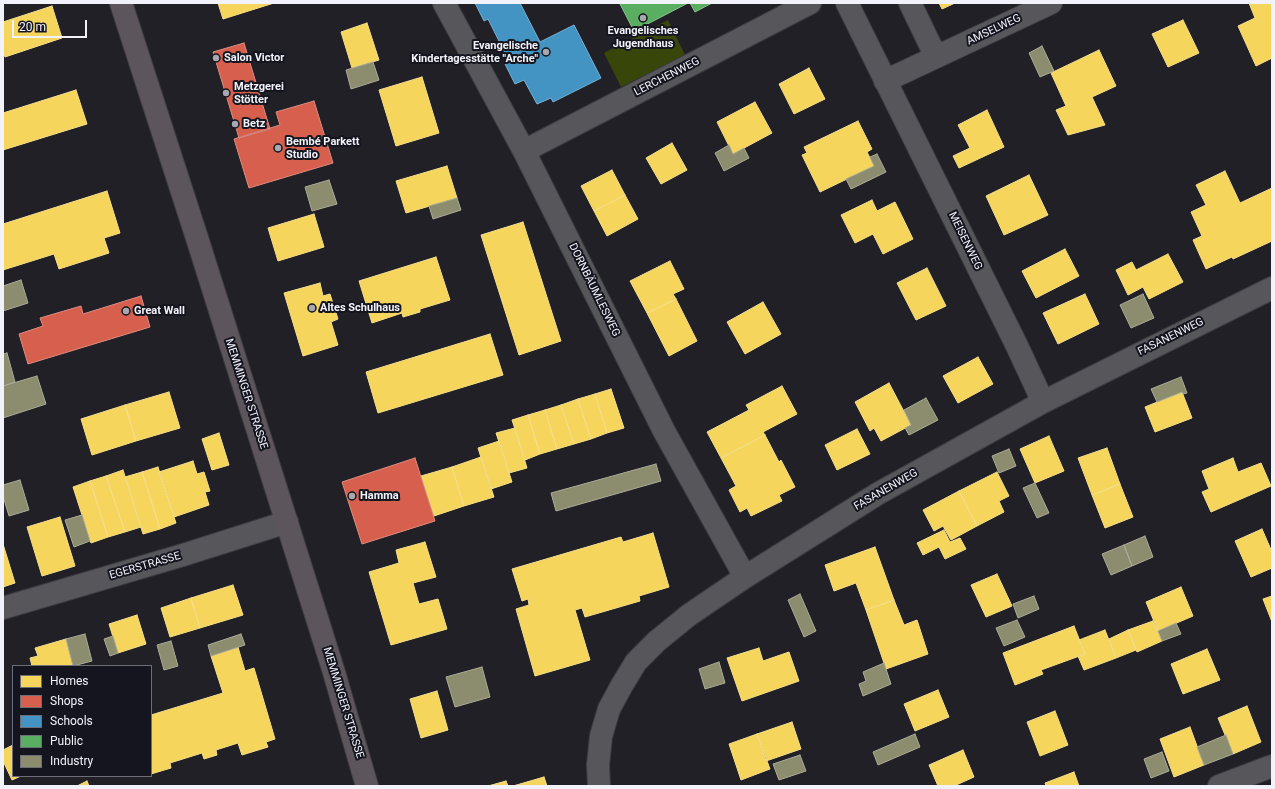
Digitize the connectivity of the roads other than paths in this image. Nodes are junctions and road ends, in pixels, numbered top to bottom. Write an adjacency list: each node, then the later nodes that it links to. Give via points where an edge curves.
1 (121, 3): 12 (main road, MEMMINGER STRASSE)
2 (444, 3): 9 (street, DORNBÄUMLESWEG)
3 (810, 3): 9 (street, LERCHENWEG)
4 (847, 3): 8 (street, MEISENWEG)
5 (910, 3): 7 (street)
6 (1051, 3): 7 (street, AMSELWEG)
7 (936, 57): 8 (street)
8 (885, 81): 11 (street, MEISENWEG)
9 (524, 151): 13 (street, DORNBÄUMLESWEG, via 664,431)
10 (1272, 288): 11 (street, FASANENWEG)
11 (1043, 402): 13 (street, FASANENWEG, via 879,493)
12 (287, 522): 14 (street, EGERSTRASSE); 16 (main road, MEMMINGER STRASSE)
13 (745, 577): 17 (street, FASANENWEG, via 689,615 636,662 609,709 598,765)
14 (3, 608)
15 (1272, 766): 18 (street)
16 (367, 786)
17 (599, 786)
18 (1219, 786)

